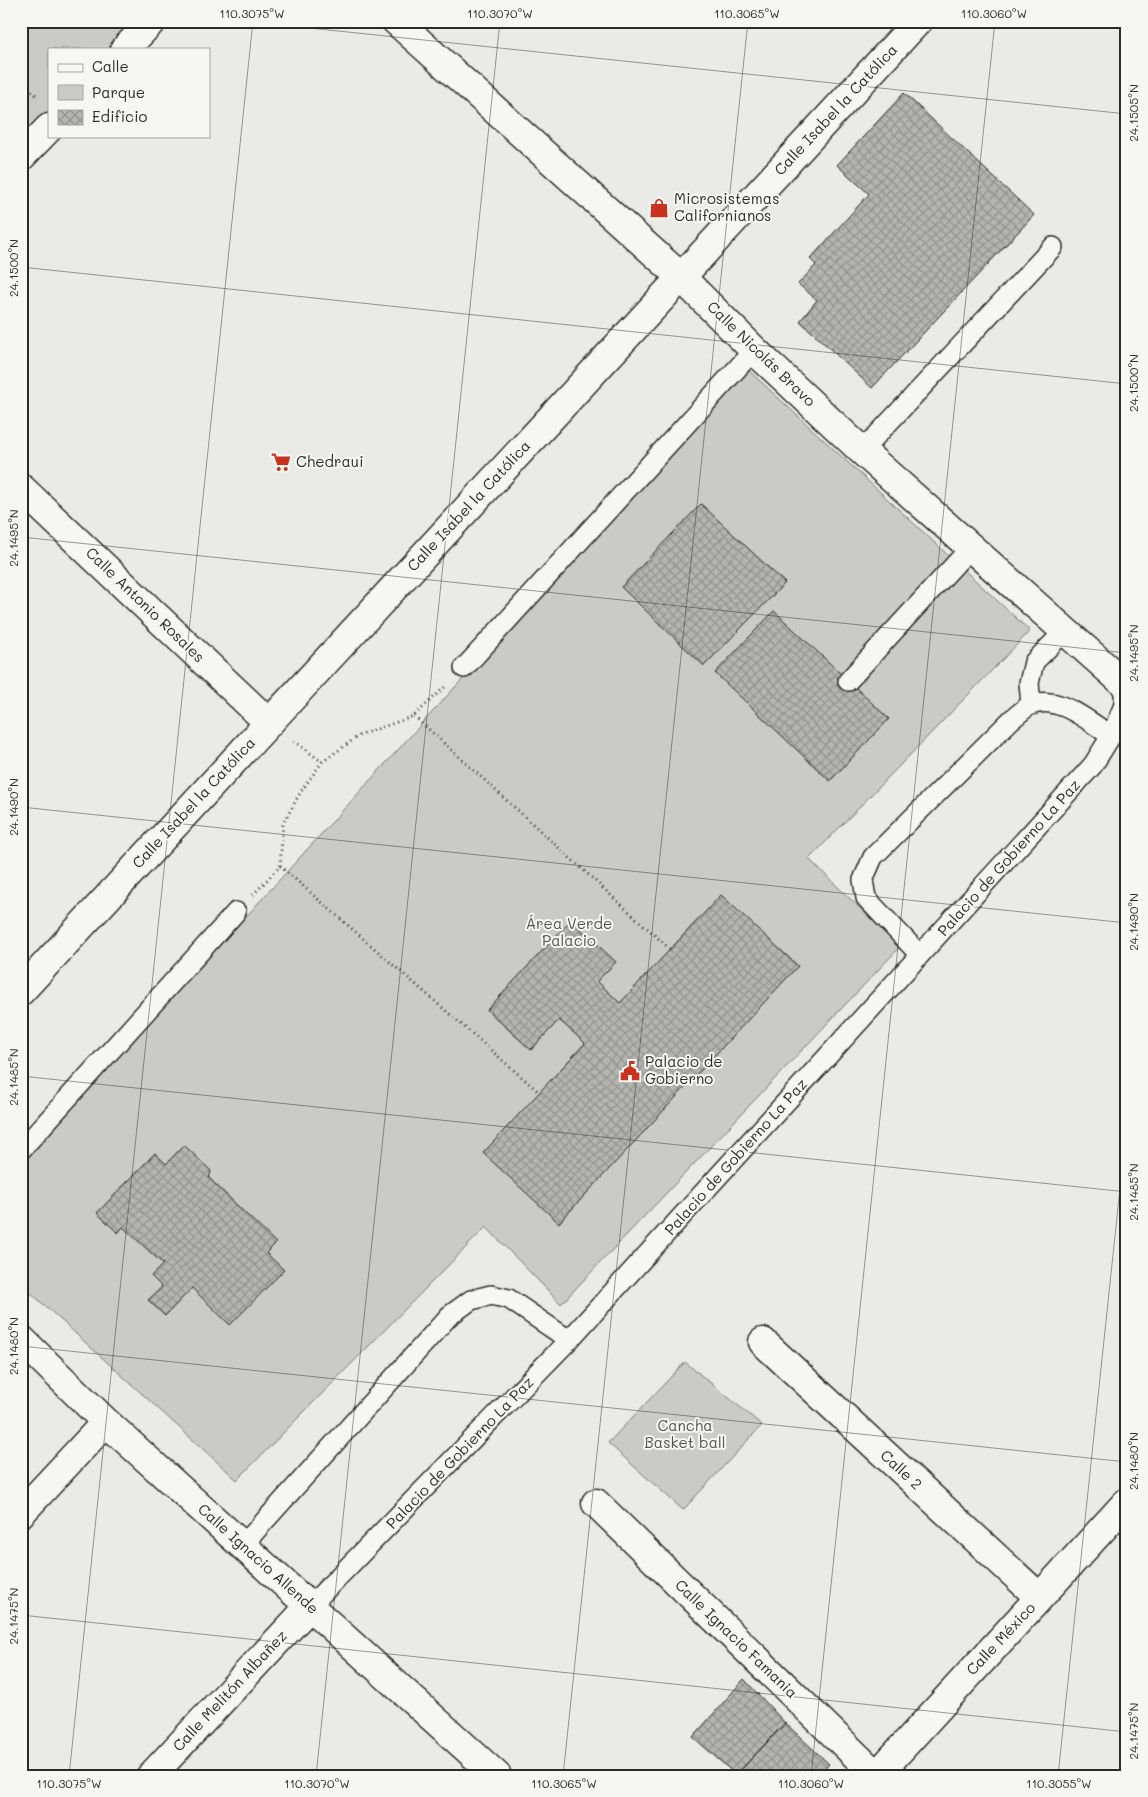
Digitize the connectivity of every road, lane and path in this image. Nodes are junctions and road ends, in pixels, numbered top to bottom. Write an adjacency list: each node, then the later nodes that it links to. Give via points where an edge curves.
1 (152, 21): 4 (street)
2 (396, 21): 10 (street, Calle Nicolás Bravo)
3 (918, 21): 10 (street, Calle Isabel la Católica)
4 (126, 48)
5 (21, 80): 6 (path)
6 (37, 96)
7 (48, 129): 8 (street)
8 (21, 157)
9 (1053, 247): 12 (lane)
10 (681, 277): 11 (street, Calle Nicolás Bravo); 21 (street, Calle Isabel la Católica)
11 (754, 350): 12 (street, Calle Nicolás Bravo); 16 (lane)
12 (862, 451): 14 (street, Calle Nicolás Bravo)
13 (21, 488): 21 (street, Calle Antonio Rosales)
14 (972, 547): 15 (street, Calle Nicolás Bravo); 17 (lane)
15 (1065, 630): 18 (street, Calle Nicolás Bravo); 19 (lane, via 1034,662 1029,683)
16 (464, 668): 20 (path)
17 (848, 681)
18 (1126, 684): 22 (lane, Palacio de Gobierno La Paz, via 1124,705)
19 (1031, 705): 22 (lane, via 1052,702 1072,710); 26 (lane, via 1012,719 873,857 866,872 863,880 866,898)
20 (414, 716): 23 (path, via 360,735 322,762 283,824); 25 (path)
21 (268, 722): 27 (street, Calle Isabel la Católica)
22 (1111, 736): 26 (lane, Palacio de Gobierno La Paz, via 1094,765)
23 (280, 866): 24 (path); 28 (path)
24 (236, 912): 29 (lane)
25 (670, 949)
26 (920, 955): 31 (lane, Palacio de Gobierno La Paz)
27 (21, 991)
28 (540, 1093)
29 (21, 1150)
30 (21, 1339): 33 (street, Calle Ignacio Allende)
31 (570, 1340): 37 (lane, via 510,1300 491,1295 471,1300 449,1316); 39 (lane, Palacio de Gobierno La Paz)
32 (763, 1342): 38 (street, Calle 2)
33 (106, 1422): 36 (street); 37 (street, Calle Ignacio Allende)
34 (1127, 1502): 38 (street, Calle México)
35 (596, 1503): 42 (street, Calle Ignacio Famania)
36 (21, 1512)
37 (243, 1545): 39 (street, Calle Ignacio Allende)
38 (1039, 1597): 42 (street, Calle México)
39 (310, 1606): 40 (street, Calle Ignacio Allende); 41 (street, Calle Melitón Albañez)
40 (493, 1774)
41 (151, 1776)
42 (876, 1776)

